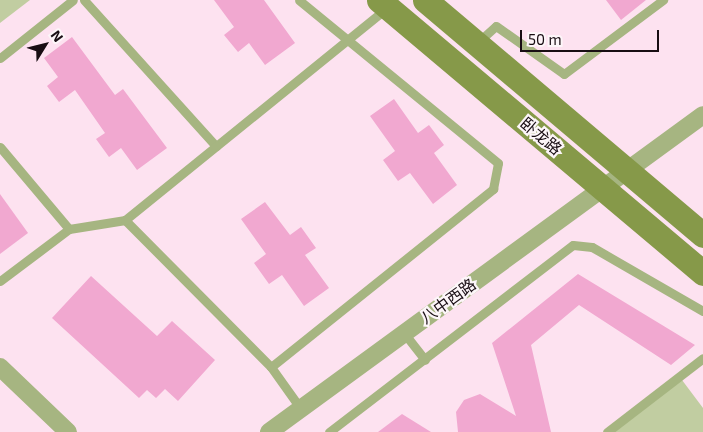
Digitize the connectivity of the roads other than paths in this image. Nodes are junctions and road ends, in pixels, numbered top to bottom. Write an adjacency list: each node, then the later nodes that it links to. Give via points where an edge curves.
1 (73, 0): 9 (lane)
2 (84, 0): 11 (lane)
3 (299, 0): 7 (lane)
4 (425, 0): 8 (main road, 卧龙路)
5 (662, 0): 8 (lane, via 564,74 496,26)
6 (383, 4): 7 (lane); 14 (main road, 卧龙路)
7 (346, 39): 11 (lane); 25 (lane, via 498,163 493,189)
8 (476, 43): 13 (main road, 卧龙路)
9 (0, 58)
10 (703, 115): 13 (street, 八中西路)
11 (216, 146): 15 (lane)
12 (0, 148): 16 (lane)
13 (626, 169): 14 (street, 八中西路); 17 (main road, 卧龙路)
14 (602, 188): 18 (main road, 卧龙路); 21 (street, 八中西路)
15 (125, 220): 16 (lane); 25 (lane)
16 (69, 229): 19 (lane)
17 (703, 236)
18 (703, 273)
19 (0, 281)
20 (703, 311): 23 (lane, via 592,247 573,245)
21 (404, 333): 23 (lane); 26 (street, 八中西路)
22 (703, 358): 30 (lane)
23 (425, 360): 29 (lane)
24 (0, 367): 27 (street)
25 (271, 367): 26 (lane)
26 (301, 408): 28 (street, 八中西路)
27 (68, 432)
28 (269, 432)
29 (329, 432)
30 (607, 432)

